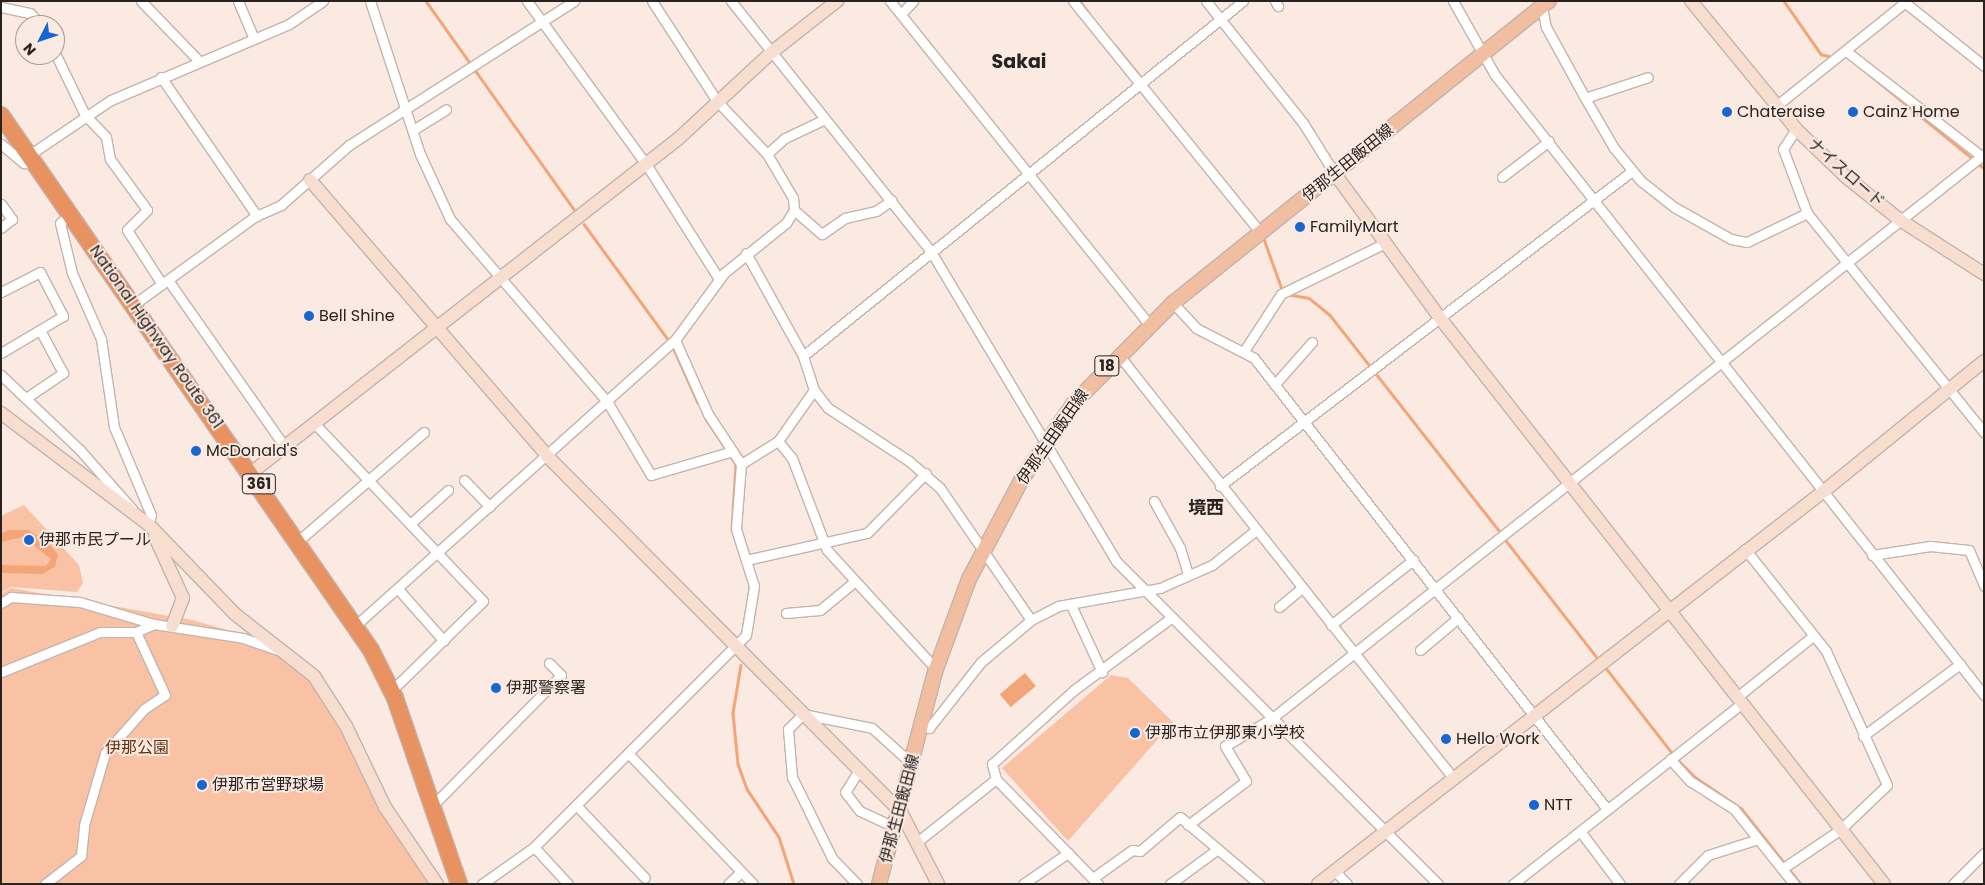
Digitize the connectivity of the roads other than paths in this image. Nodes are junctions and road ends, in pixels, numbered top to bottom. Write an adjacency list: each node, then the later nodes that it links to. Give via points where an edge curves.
1 (141, 1): 28 (street)
2 (238, 1): 24 (street)
3 (323, 1): 24 (street, via 289,24)
4 (370, 1): 37 (street)
5 (527, 1): 23 (street)
6 (574, 1): 23 (street)
7 (652, 1): 35 (street)
8 (731, 1): 26 (street)
9 (836, 1): 26 (street)
10 (890, 1): 20 (street)
11 (914, 1): 20 (street)
12 (1073, 1): 33 (street)
13 (1206, 1): 22 (street)
14 (1243, 1): 22 (street)
15 (1453, 1): 27 (street)
16 (1691, 1): 36 (street, ナイスロード)
17 (1904, 2): 25 (street); 30 (street)
18 (1545, 4): 27 (main road, 伊那生田飯田線 / 18); 34 (street, via 1546,27)
19 (1, 7): 21 (street)
20 (901, 14): 51 (street)
21 (32, 15)
22 (1220, 20): 33 (street); 52 (street, via 1303,123)
23 (542, 22): 37 (street); 49 (street)
24 (253, 37): 28 (street)
25 (1846, 51): 36 (street); 47 (street)
26 (772, 52): 35 (street); 41 (street)
27 (1484, 55): 44 (street); 52 (main road, 伊那生田飯田線 / 18)
28 (198, 60): 31 (street)
29 (61, 65): 40 (street)
30 (1984, 66)
31 (161, 77): 40 (street); 61 (street)
32 (1648, 77): 34 (street)
33 (1141, 81): 51 (street); 64 (street)
34 (1585, 98): 50 (street)
35 (717, 101): 46 (street); 49 (street)
36 (1776, 106): 42 (street, ナイスロード)
37 (407, 108): 43 (street); 54 (street, via 349,144)
38 (446, 109): 43 (street)
39 (1, 115): 48 (highway, National Highway Route 361 / 361)
40 (85, 115): 48 (street); 72 (street, via 106,138 110,159 147,210 127,230)
41 (825, 119): 46 (street, via 784,138); 56 (street)
42 (1796, 129): 59 (street, via 1783,149); 62 (street, ナイスロード)
43 (413, 130): 70 (street, via 450,219)
44 (1548, 141): 53 (street); 55 (street)
45 (1, 144): 48 (street, via 24,163)
46 (767, 154): 58 (street, via 793,198)
47 (1983, 156): 62 (street)
48 (33, 160): 60 (highway, National Highway Route 361 / 361)
49 (646, 164): 70 (street); 71 (street)
50 (1632, 171): 55 (street); 59 (street, via 1674,207 1732,239 1747,242)
51 (1026, 173): 66 (street); 77 (street)
52 (1335, 174): 64 (main road, 伊那生田飯田線 / 18); 65 (street)
53 (1502, 177)
54 (310, 180): 61 (street, via 281,205); 78 (street)
55 (1594, 197): 76 (street); 87 (street)
56 (892, 200): 58 (street, via 876,211 845,218 822,234); 66 (street)
57 (1, 204): 63 (street, via 12,219)
58 (794, 210): 67 (street, via 786,223)
59 (1807, 213): 68 (street)
60 (70, 214): 75 (highway, National Highway Route 361 / 361); 115 (street, via 60,223 72,273 101,339 114,427 151,515)
61 (257, 216): 72 (street)
62 (1900, 220): 68 (street); 69 (street, ナイスロード)
63 (1, 228)
64 (1260, 233): 74 (main road, 伊那生田飯田線 / 18)
65 (1383, 244): 76 (street); 82 (street, via 1283,293)
66 (930, 250): 85 (street); 100 (street)
67 (746, 253): 71 (street); 85 (street)
68 (1848, 265): 87 (street); 91 (street)
69 (1984, 274)
70 (501, 277): 78 (street); 93 (street)
71 (720, 279): 81 (street)
72 (165, 282): 75 (street); 101 (street)
73 (1, 292): 79 (street, via 40,272 63,316)
74 (1172, 303): 77 (main road, 伊那生田飯田線 / 18); 82 (street, via 1196,328)
75 (132, 305): 105 (highway, National Highway Route 361 / 361)
76 (1440, 318): 95 (street); 109 (street)
77 (1149, 324): 84 (main road, 伊那生田飯田線 / 18)
78 (436, 328): 96 (street); 103 (street)
79 (40, 330): 83 (street); 92 (street, via 63,373)
80 (1312, 342): 89 (street)
81 (672, 343): 93 (street); 102 (street)
82 (1244, 351): 89 (street)
83 (1, 353)
84 (1118, 354): 100 (main road, 伊那生田飯田線 / 18); 110 (street)
85 (803, 356): 90 (street)
86 (1984, 361): 91 (street)
87 (1724, 362): 109 (street); 112 (street)
88 (1, 375): 92 (street)
89 (1275, 384): 95 (street)
90 (814, 390): 99 (street); 106 (street, via 842,419)
91 (1950, 391): 98 (street); 112 (street)
92 (26, 398): 115 (street, via 80,450)
93 (608, 402): 102 (street, via 651,475); 103 (street)
94 (1, 413): 115 (street)
95 (1306, 423): 110 (street); 125 (street)
96 (315, 424): 101 (street); 108 (street)
97 (424, 432): 108 (street)
98 (1984, 432)
99 (778, 441): 104 (street); 119 (street, via 792,458)
100 (1044, 444): 121 (main road, 伊那生田飯田線 / 18); 132 (street, via 1116,561)
101 (285, 447): 105 (street)
102 (730, 452): 104 (street)
103 (547, 456): 114 (street); 148 (street)
104 (741, 464): 124 (street, via 736,529)
105 (251, 473): 118 (highway, National Highway Route 361 / 361)
106 (926, 473): 119 (street, via 867,533); 121 (street)
107 (464, 480): 114 (street)
108 (369, 481): 116 (street); 118 (street)
109 (1570, 485): 130 (street); 136 (street)
110 (1220, 486): 117 (street)
111 (448, 490): 116 (street)
112 (1824, 492): 120 (street); 123 (street)
113 (1154, 501): 126 (street, via 1180,548)
114 (490, 507): 122 (street)
115 (143, 521): 144 (street, via 181,591 180,614); 150 (street, via 235,614)
116 (410, 524): 122 (street)
117 (1256, 530): 126 (street, via 1212,565); 129 (street)
118 (297, 542): 142 (highway, National Highway Route 361 / 361)
119 (825, 544): 124 (street); 127 (street)
120 (1746, 550): 136 (street); 146 (street)
121 (983, 551): 140 (street); 154 (main road, 伊那生田飯田線 / 18)
122 (438, 553): 131 (street); 147 (street, via 484,601)
123 (1872, 555): 128 (street, via 1930,546 1969,550); 153 (street)
124 (746, 560): 148 (street, via 754,586 746,635)
125 (1414, 560): 130 (street); 143 (street)
126 (1188, 575): 132 (street, via 1160,588)
127 (854, 582): 137 (street, via 820,610); 154 (street)
128 (1983, 582)
129 (1302, 588): 135 (street); 143 (street)
130 (1435, 588): 139 (street); 151 (street)
131 (398, 589): 142 (street); 147 (street)
132 (1141, 590): 134 (street); 138 (street)
133 (1, 603): 141 (street, via 11,597 80,602)
134 (1071, 605): 140 (street); 156 (street)
135 (1278, 606)
136 (1667, 610): 159 (street); 161 (street)
137 (786, 613)
138 (1171, 618): 156 (street); 162 (street)
139 (1458, 618): 149 (street); 161 (street)
140 (1031, 620): 163 (street, via 981,662 930,728)
141 (154, 624): 144 (street); 145 (street)
142 (356, 625): 157 (highway, National Highway Route 361 / 361)
143 (1331, 625): 151 (street)
144 (172, 626): 150 (street, via 243,638)
145 (136, 632): 155 (street, via 100,632); 191 (street, via 165,695 144,709 105,753 84,825 81,856)
146 (1813, 636): 159 (street); 164 (street, via 1826,651)
147 (444, 641): 157 (street)
148 (734, 648): 160 (street); 165 (street)
149 (1420, 650)
150 (284, 652): 192 (street, via 314,676 330,700 385,807)
151 (1353, 653): 162 (street); 170 (street)
152 (549, 663): 171 (street, via 561,675)
153 (1960, 664): 158 (street); 164 (street)
154 (936, 669): 163 (main road, 伊那生田飯田線 / 18)
155 (1, 672)
156 (1102, 672): 169 (street, via 1074,690 992,764)
157 (392, 690): 171 (highway, National Highway Route 361 / 361)
158 (1984, 695)
159 (1739, 700): 166 (street); 177 (street)
160 (802, 714): 167 (street, via 872,728); 168 (street); 198 (street, via 788,729 792,777 832,858)
161 (1534, 715): 170 (street); 173 (street)
162 (1271, 719): 175 (street, via 1225,746 1246,781); 178 (street)
163 (922, 725): 167 (main road, 伊那生田飯田線 / 18)
164 (1863, 736): 177 (street, via 1887,785)
165 (628, 753): 172 (street); 188 (street)
166 (1673, 757): 173 (street); 180 (street, via 1690,781 1728,803)
167 (912, 764): 174 (main road, 伊那生田飯田線 / 18)
168 (859, 770): 174 (street); 176 (street, via 846,784 845,792 860,811)
169 (996, 779): 181 (street); 184 (street)
170 (1454, 779): 178 (street)
171 (434, 804): 193 (highway, National Highway Route 361 / 361)
172 (576, 805): 182 (street); 189 (street)
173 (1607, 809): 179 (street)
174 (901, 812): 176 (main road, 伊那生田飯田線 / 18); 181 (street)
175 (1188, 824): 183 (street); 190 (street, via 1180,817 1140,851 1132,850)
176 (896, 828): 199 (main road, 伊那生田飯田線 / 18)
177 (1841, 829): 186 (street); 211 (street)
178 (1386, 831): 187 (street); 206 (street)
179 (1580, 831): 207 (street); 208 (street)
180 (1758, 839): 186 (street); 209 (street, via 1708,855)
181 (918, 842): 200 (street)
182 (534, 847): 194 (street); 195 (street)
183 (1218, 849): 202 (street); 203 (street)
184 (1068, 853): 190 (street); 201 (street)
185 (1984, 853): 212 (street)
186 (1785, 868): 210 (street)
187 (1336, 872): 204 (street); 205 (street)
188 (740, 873): 196 (street); 197 (street)
189 (645, 878)
190 (1095, 881)
191 (45, 884)
192 (437, 884)
193 (459, 884)
194 (482, 884)
195 (568, 884)
196 (728, 884)
197 (753, 884)
198 (857, 884)
199 (879, 884)
200 (938, 884)
201 (1023, 884)
202 (1170, 884)
203 (1259, 884)
204 (1318, 884)
205 (1347, 884)
206 (1438, 884)
207 (1513, 884)
208 (1620, 884)
209 (1679, 884)
210 (1794, 884)
211 (1884, 884)
212 (1953, 884)

